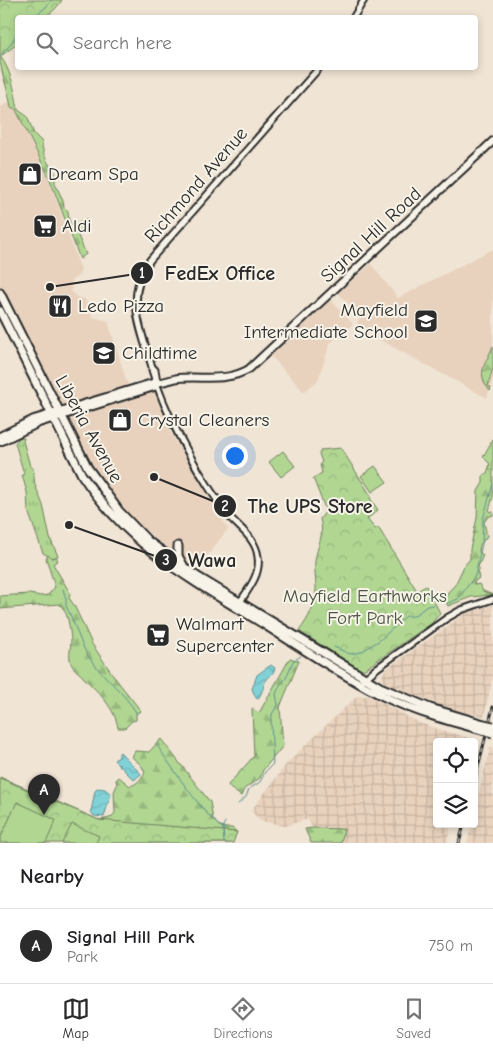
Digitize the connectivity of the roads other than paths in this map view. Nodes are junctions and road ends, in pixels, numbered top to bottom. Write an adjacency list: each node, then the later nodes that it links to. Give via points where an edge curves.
1 (364, 0): 2 (street)
2 (355, 15)
3 (317, 70): 7 (street, Richmond Avenue, via 145,266 135,301)
4 (493, 141): 7 (main road, Signal Hill Road, via 250,368 231,377 180,378)
5 (0, 293): 10 (highway, Liberia Avenue)
6 (0, 311): 10 (highway, Liberia Avenue)
7 (157, 383): 8 (main road, Signal Hill Road); 9 (main road, Signal Hill Road, via 154,387); 16 (street, Richmond Avenue, via 186,448 224,510 256,549 259,564 256,574)
8 (124, 391): 9 (main road); 10 (main road, Signal Hill Road)
9 (106, 402): 10 (main road, Signal Hill Road)
10 (56, 415): 11 (main road, Signal Hill Road, via 25,423); 12 (main road, Signal Hill Road); 14 (highway, Liberia Avenue, via 119,511 148,541); 16 (highway, Liberia Avenue, via 82,475 118,520 165,563)
11 (0, 436)
12 (0, 442)
13 (178, 546): 14 (highway, via 179,558)
14 (186, 569): 16 (highway, Liberia Avenue)
15 (493, 599): 17 (street, via 452,614)
16 (238, 605): 17 (highway, Liberia Avenue)
17 (362, 681): 19 (highway, Liberia Avenue, via 385,697 413,709)
18 (493, 726): 19 (highway, Liberia Avenue, bridge)
19 (483, 727): 20 (highway, Liberia Avenue, bridge)
20 (493, 733)

